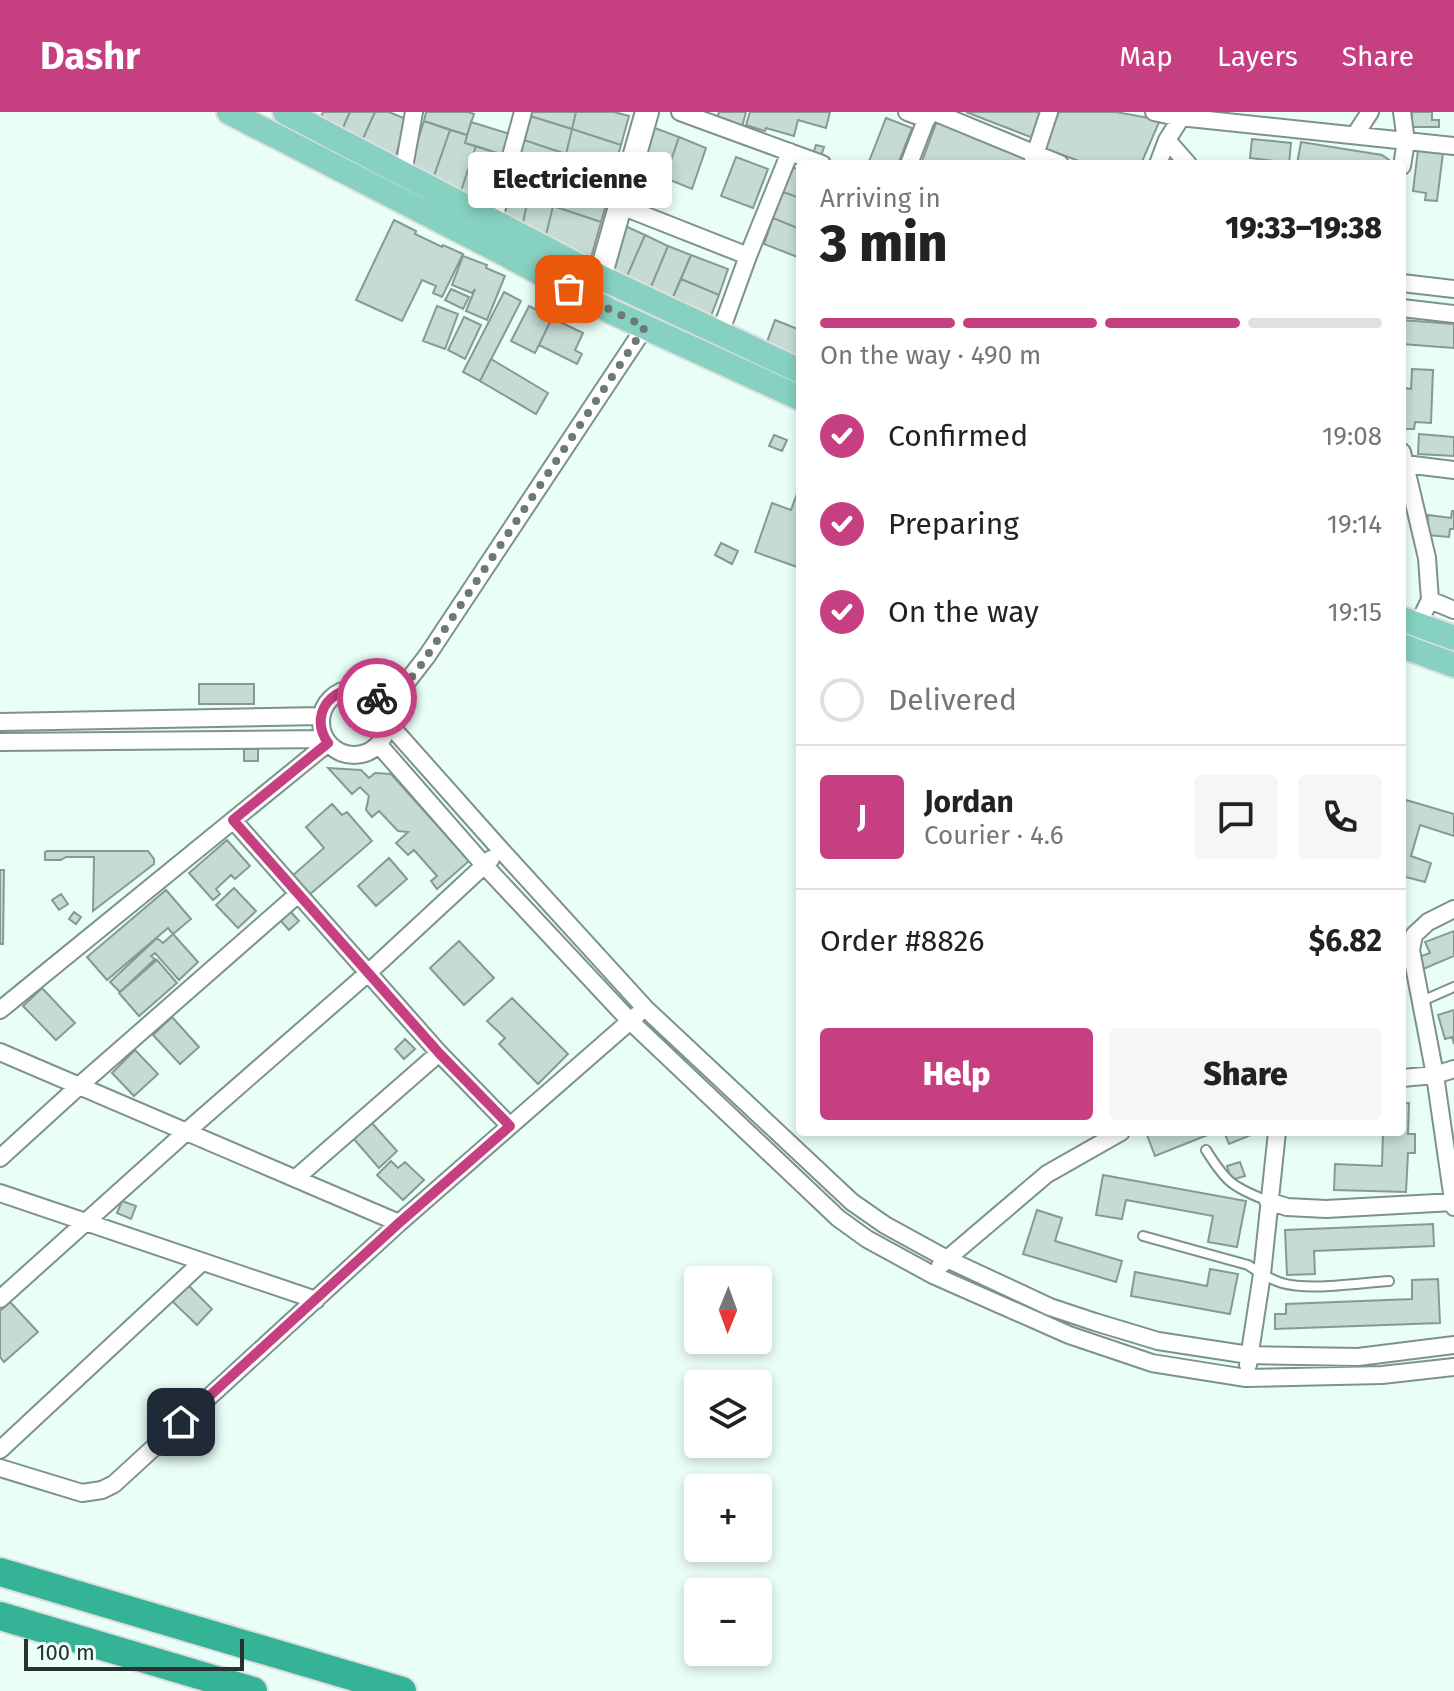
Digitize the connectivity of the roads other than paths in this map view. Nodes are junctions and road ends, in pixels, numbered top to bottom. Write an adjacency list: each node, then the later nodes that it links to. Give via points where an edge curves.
1 (229, 112): 36 (main road)
2 (285, 112): 16 (main road)
3 (414, 112): 29 (street)
4 (523, 112): 31 (street)
5 (647, 112): 30 (street)
6 (680, 112): 22 (street)
7 (907, 112): 13 (street)
8 (1049, 112): 23 (street)
9 (1154, 112): 14 (street)
10 (1215, 112): 17 (street)
11 (1370, 112): 18 (street)
12 (1402, 112): 20 (street)
13 (930, 114): 23 (street); 25 (street)
14 (1181, 118): 17 (street); 19 (street)
15 (1270, 119): 17 (street); 18 (street)
16 (321, 120): 29 (main road)
17 (1234, 123)
18 (1355, 135): 20 (street)
19 (1167, 140): 26 (street); 27 (street)
20 (1406, 141): 21 (street); 28 (street)
21 (1454, 146)
22 (790, 152): 24 (street); 32 (street)
23 (1033, 159)
24 (811, 160)
25 (911, 160)
26 (1160, 160)
27 (1184, 160)
28 (1403, 160)
29 (403, 173): 31 (main road)
30 (621, 206): 32 (street); 33 (street)
31 (493, 222): 33 (main road)
32 (748, 256): 40 (street)
33 (600, 277): 36 (main road); 40 (main road)
34 (1406, 283): 35 (street)
35 (1454, 289)
36 (590, 300): 39 (main road)
37 (1406, 308): 38 (street)
38 (1454, 314)
39 (645, 327): 42 (main road); 53 (street)
40 (720, 333): 41 (main road)
41 (796, 369)
42 (796, 396)
43 (1406, 458): 45 (street)
44 (1406, 467): 46 (street, via 1427,558)
45 (1454, 470)
46 (1430, 600): 47 (street); 48 (street)
47 (1454, 610)
48 (1410, 622): 49 (main road)
49 (1454, 638)
50 (1406, 647): 51 (main road)
51 (1454, 665)
52 (321, 716): 53 (street, via 330,699 356,689 374,695); 54 (street); 55 (street)
53 (387, 716): 57 (street); 59 (street)
54 (0, 722)
55 (326, 741): 56 (street); 57 (street, via 353,756); 58 (street)
56 (0, 742)
57 (379, 745): 60 (street)
58 (233, 820): 61 (street); 67 (street)
59 (501, 850): 60 (street); 66 (street)
60 (484, 865): 63 (street); 68 (street)
61 (297, 895): 63 (street); 74 (street)
62 (1454, 909): 65 (street, via 1414,935 1411,950)
63 (368, 973): 70 (street); 76 (street)
64 (1454, 987): 65 (lane)
65 (1421, 1001): 72 (street)
66 (645, 1008): 68 (street); 88 (street, via 852,1202)
67 (0, 1010)
68 (630, 1021): 75 (street); 91 (street, via 838,1218)
69 (0, 1052): 74 (street)
70 (439, 1053): 75 (street); 81 (street)
71 (1454, 1069): 72 (street)
72 (1435, 1075): 73 (street); 84 (street)
73 (1406, 1078)
74 (79, 1086): 76 (street); 80 (street)
75 (510, 1126): 86 (street)
76 (186, 1132): 81 (street); 85 (street)
77 (1114, 1136): 88 (street, via 1047,1174)
78 (1276, 1136): 83 (street)
79 (1206, 1150): 83 (lane, via 1231,1184)
80 (0, 1158)
81 (296, 1178): 86 (street)
82 (0, 1193): 85 (street)
83 (1268, 1201): 84 (street, via 1326,1209); 90 (street)
84 (1454, 1204)
85 (86, 1222): 89 (street); 93 (street)
86 (399, 1223): 94 (street)
87 (1143, 1236): 90 (lane, via 1248,1265)
88 (947, 1259): 91 (street); 96 (street, via 1095,1322 1158,1341)
89 (202, 1262): 94 (street); 99 (street)
90 (1262, 1274): 92 (lane, via 1306,1286); 96 (street)
91 (933, 1275): 98 (street, via 1069,1335 1152,1363)
92 (1389, 1281)
93 (0, 1299)
94 (316, 1300): 100 (street, via 109,1487 82,1493)
95 (1454, 1345): 96 (street, via 1358,1357)
96 (1249, 1355): 98 (street)
97 (1454, 1367): 98 (street, via 1382,1375)
98 (1246, 1378)
99 (0, 1450)
100 (0, 1468)
101 (0, 1572): 104 (highway)
102 (0, 1616): 103 (highway)
103 (253, 1691)
104 (402, 1691)

